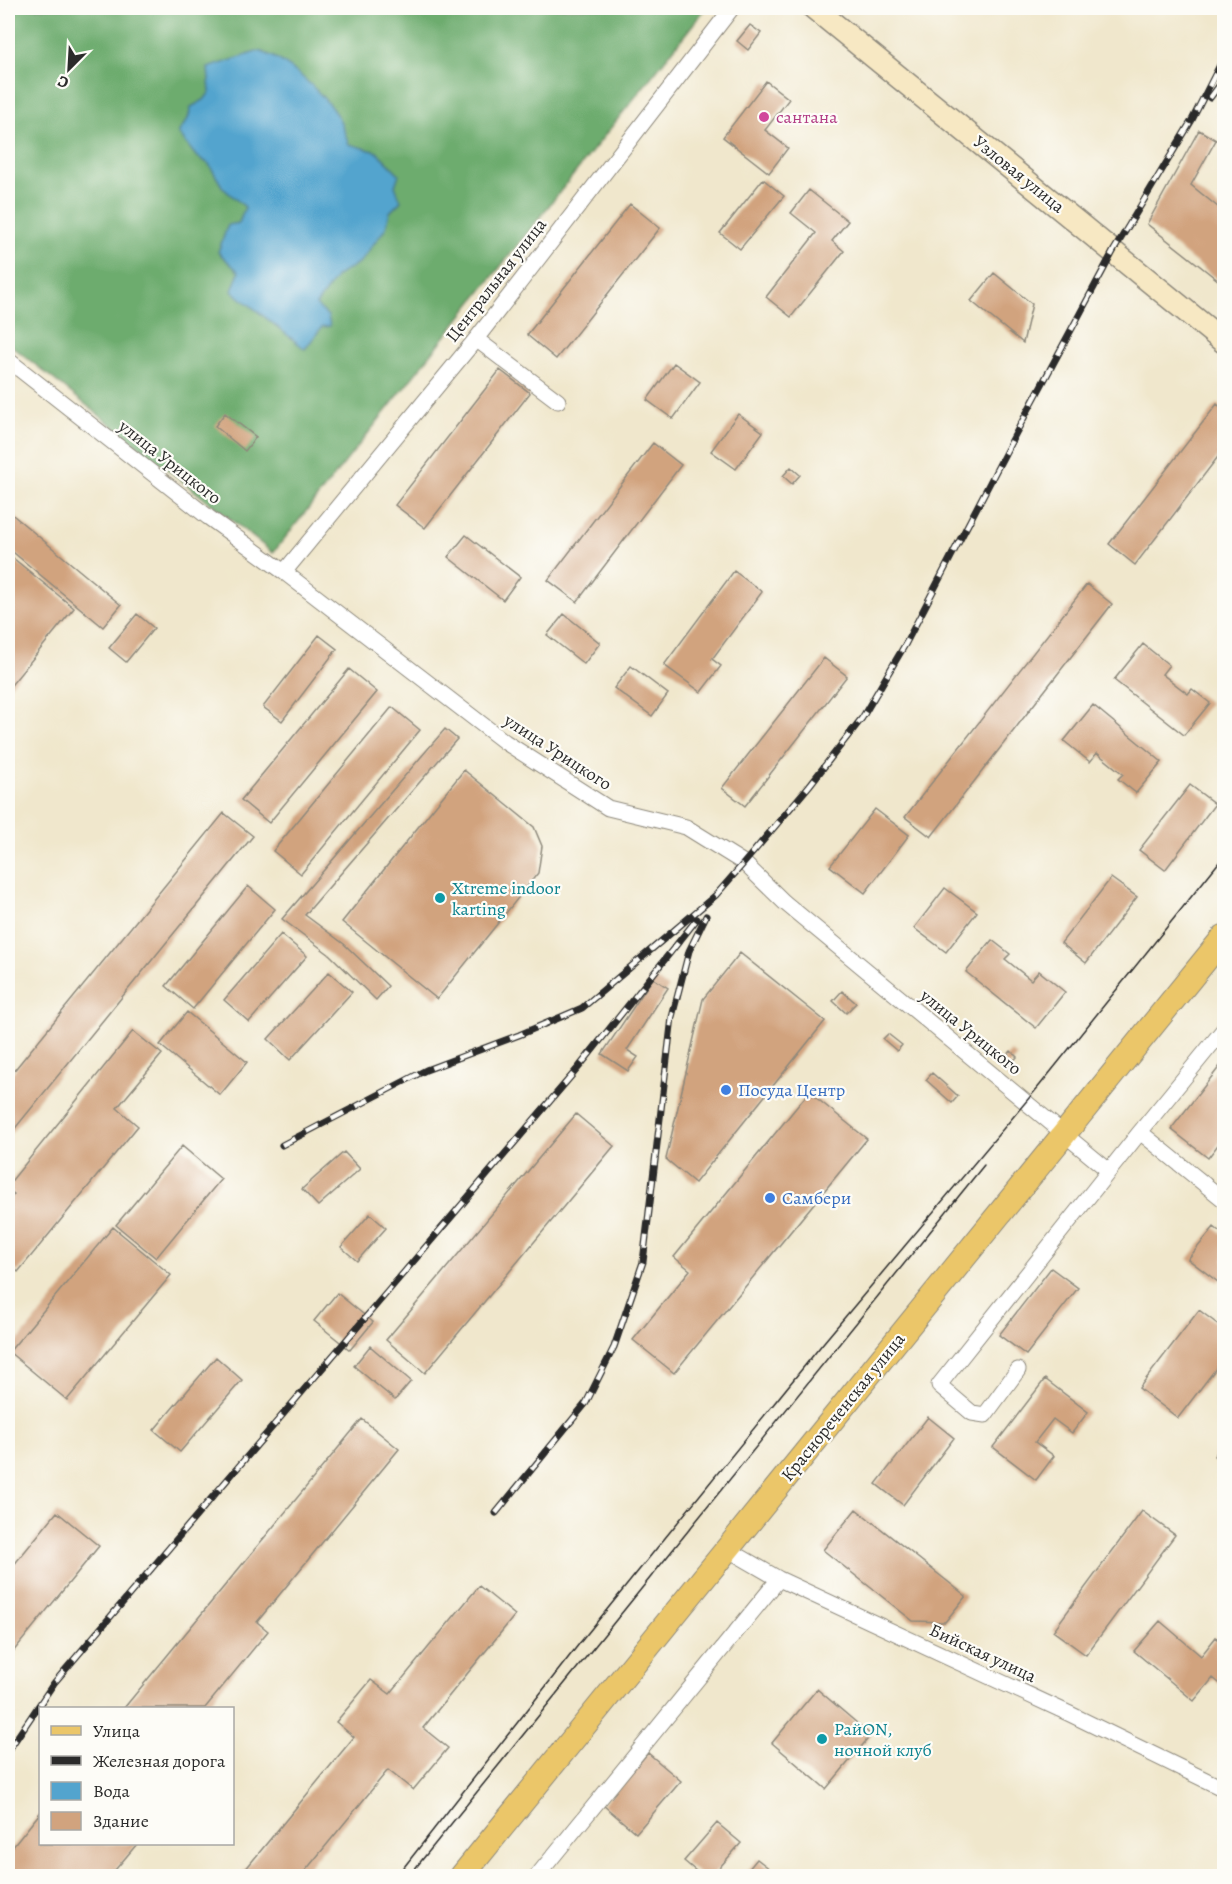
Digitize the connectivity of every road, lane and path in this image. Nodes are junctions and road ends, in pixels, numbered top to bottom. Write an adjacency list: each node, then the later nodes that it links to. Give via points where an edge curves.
1 (732, 8): 3 (street, Центральная улица)
2 (814, 8): 4 (street, Узловая улица)
3 (476, 339): 6 (street); 7 (street, Центральная улица)
4 (1224, 342)
5 (8, 360): 7 (street, улица Урицкого)
6 (558, 401)
7 (284, 572): 11 (street, улица Урицкого, via 505,742 609,808 686,827 744,863 792,909)
8 (1224, 937): 11 (main road, Краснореченская улица)
9 (1224, 1029): 10 (street)
10 (1140, 1132): 12 (street); 13 (street)
11 (1064, 1134): 12 (street, улица Урицкого); 15 (main road, Краснореченская улица)
12 (1109, 1171): 14 (street, via 939,1384 972,1413 985,1415)
13 (1224, 1200)
14 (1018, 1370)
15 (727, 1550): 16 (street, Бийская улица); 18 (main road, Краснореченская улица)
16 (779, 1579): 17 (street, Бийская улица); 19 (street)
17 (1224, 1789)
18 (462, 1876)
19 (537, 1876)

